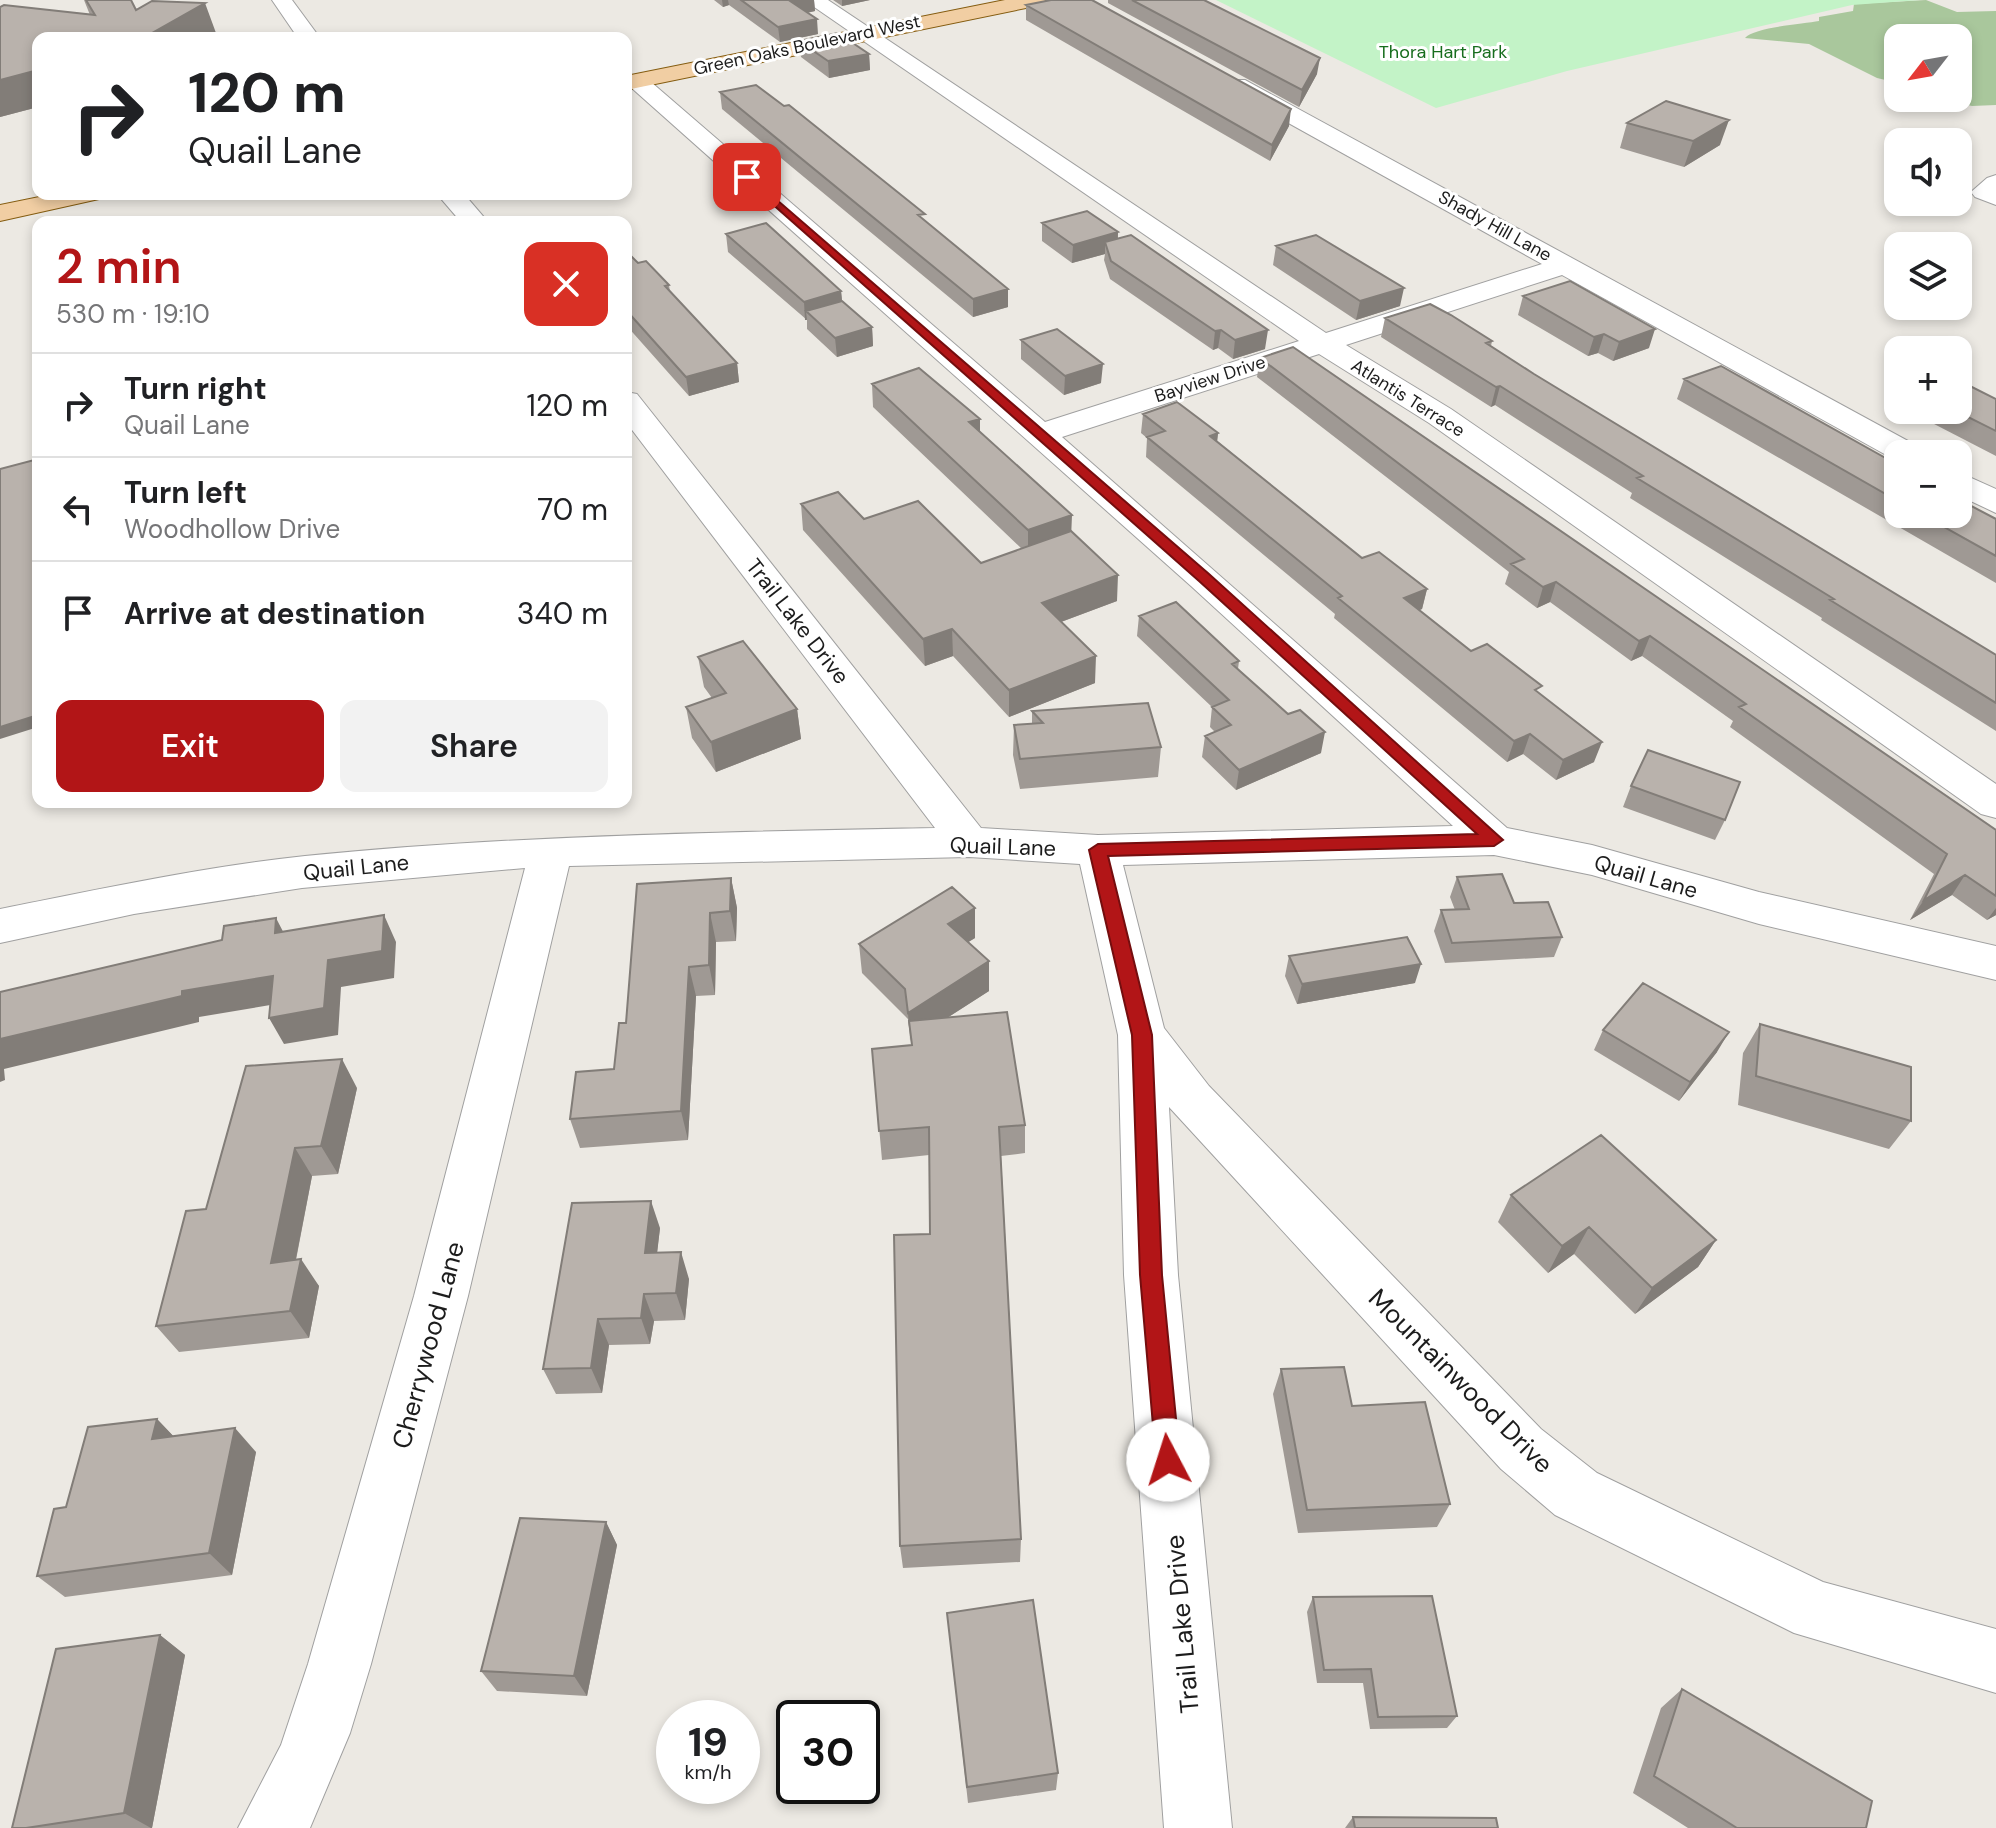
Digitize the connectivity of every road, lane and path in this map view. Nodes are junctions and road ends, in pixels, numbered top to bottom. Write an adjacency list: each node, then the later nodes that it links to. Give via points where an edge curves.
1 (282, 0): 6 (street)
2 (814, 0): 5 (street, Atlantis Terrace)
3 (948, 0): 5 (main road)
4 (1036, 0): 5 (main road, Green Oaks Boulevard West)
5 (855, 27): 7 (main road); 19 (street, Atlantis Terrace)
6 (305, 32)
7 (632, 76)
8 (1219, 76): 18 (street, Shady Hill Lane)
9 (632, 80): 21 (street)
10 (1996, 183): 13 (street, via 1984,192)
11 (32, 185): 12 (main road)
12 (0, 192)
13 (1996, 197)
14 (62, 200): 16 (main road)
15 (455, 200): 17 (street)
16 (0, 213)
17 (470, 216)
18 (1566, 265): 19 (street, Bayview Drive); 22 (street, Shady Hill Lane)
19 (1321, 343): 21 (street, Bayview Drive); 25 (street, Atlantis Terrace, via 1440,416)
20 (632, 409): 27 (street, Trail Lake Drive)
21 (1038, 435): 26 (street)
22 (1884, 441)
23 (1972, 490): 24 (street)
24 (1996, 503)
25 (1996, 804)
26 (1494, 840): 28 (street, Quail Lane); 31 (street, Quail Lane)
27 (969, 842): 28 (street, Quail Lane); 29 (street, Quail Lane)
28 (1098, 850): 32 (street, Trail Lake Drive)
29 (551, 851): 30 (street, Quail Lane, via 302,872); 34 (street, Cherrywood Lane, via 414,1408 319,1726 289,1802)
30 (0, 926)
31 (1996, 963)
32 (1142, 1035): 33 (street, Mountainwood Drive, via 1192,1100 1521,1449 1576,1494 1816,1611); 35 (street, Trail Lake Drive, via 1151,1275)
33 (1996, 1661)
34 (272, 1828)
35 (1198, 1828)

